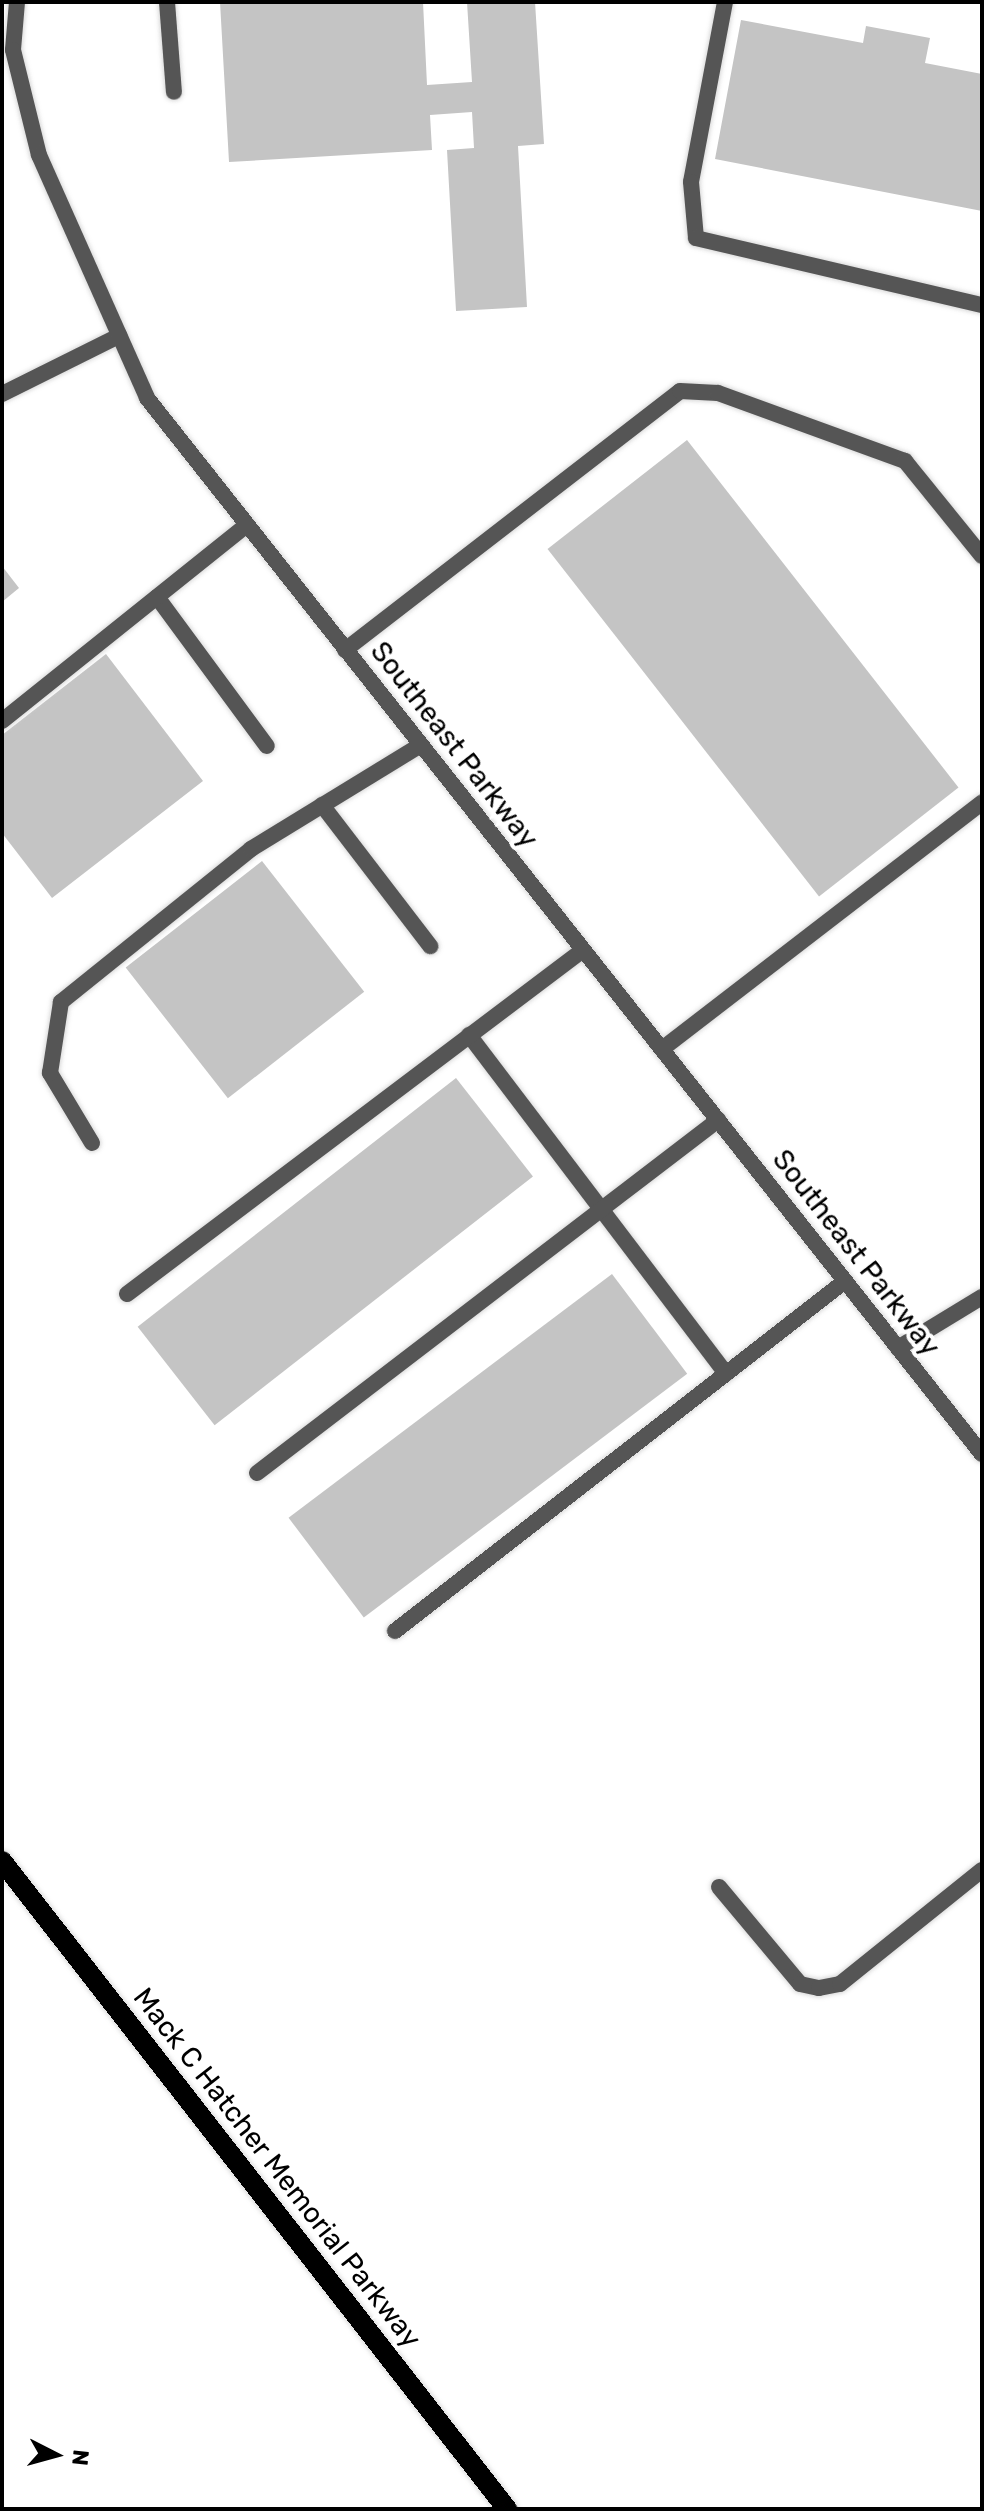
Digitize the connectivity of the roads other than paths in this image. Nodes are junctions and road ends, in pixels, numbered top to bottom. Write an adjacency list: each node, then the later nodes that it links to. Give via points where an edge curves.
1 (17, 2): 4 (street, Southeast Parkway)
2 (167, 2): 5 (street)
3 (725, 2): 6 (street, via 690,215 696,238 710,246)
4 (8, 50): 7 (street, Southeast Parkway, via 39,155)
5 (174, 92)
6 (982, 305)
7 (119, 336): 8 (street); 9 (street, Southeast Parkway, via 147,398)
8 (2, 394)
9 (247, 525): 11 (street); 12 (street, Southeast Parkway)
10 (982, 556): 12 (street, via 905,461 718,393 680,391)
11 (157, 597): 13 (street); 15 (street)
12 (345, 650): 14 (street, Southeast Parkway)
13 (2, 721)
14 (421, 745): 17 (street); 19 (street, Southeast Parkway)
15 (267, 746)
16 (982, 803): 21 (street)
17 (322, 805): 18 (street); 23 (street, via 251,849 61,1002 50,1073)
18 (430, 946)
19 (583, 950): 20 (street); 21 (street, Southeast Parkway)
20 (469, 1035): 24 (street); 26 (street)
21 (662, 1049): 22 (street, Southeast Parkway)
22 (718, 1120): 24 (street); 25 (street, Southeast Parkway)
23 (92, 1143)
24 (598, 1212): 29 (street); 31 (street)
25 (845, 1281): 28 (street, Southeast Parkway); 29 (street)
26 (127, 1294)
27 (982, 1297): 28 (street)
28 (898, 1348): 30 (street, Southeast Parkway)
29 (726, 1373): 32 (street)
30 (982, 1454)
31 (257, 1473)
32 (395, 1631)
33 (2, 1861): 36 (main road, Mack C Hatcher Memorial Parkway)
34 (982, 1870): 35 (street, via 840,1984 819,1988 800,1984)
35 (719, 1887)
36 (507, 2509)

